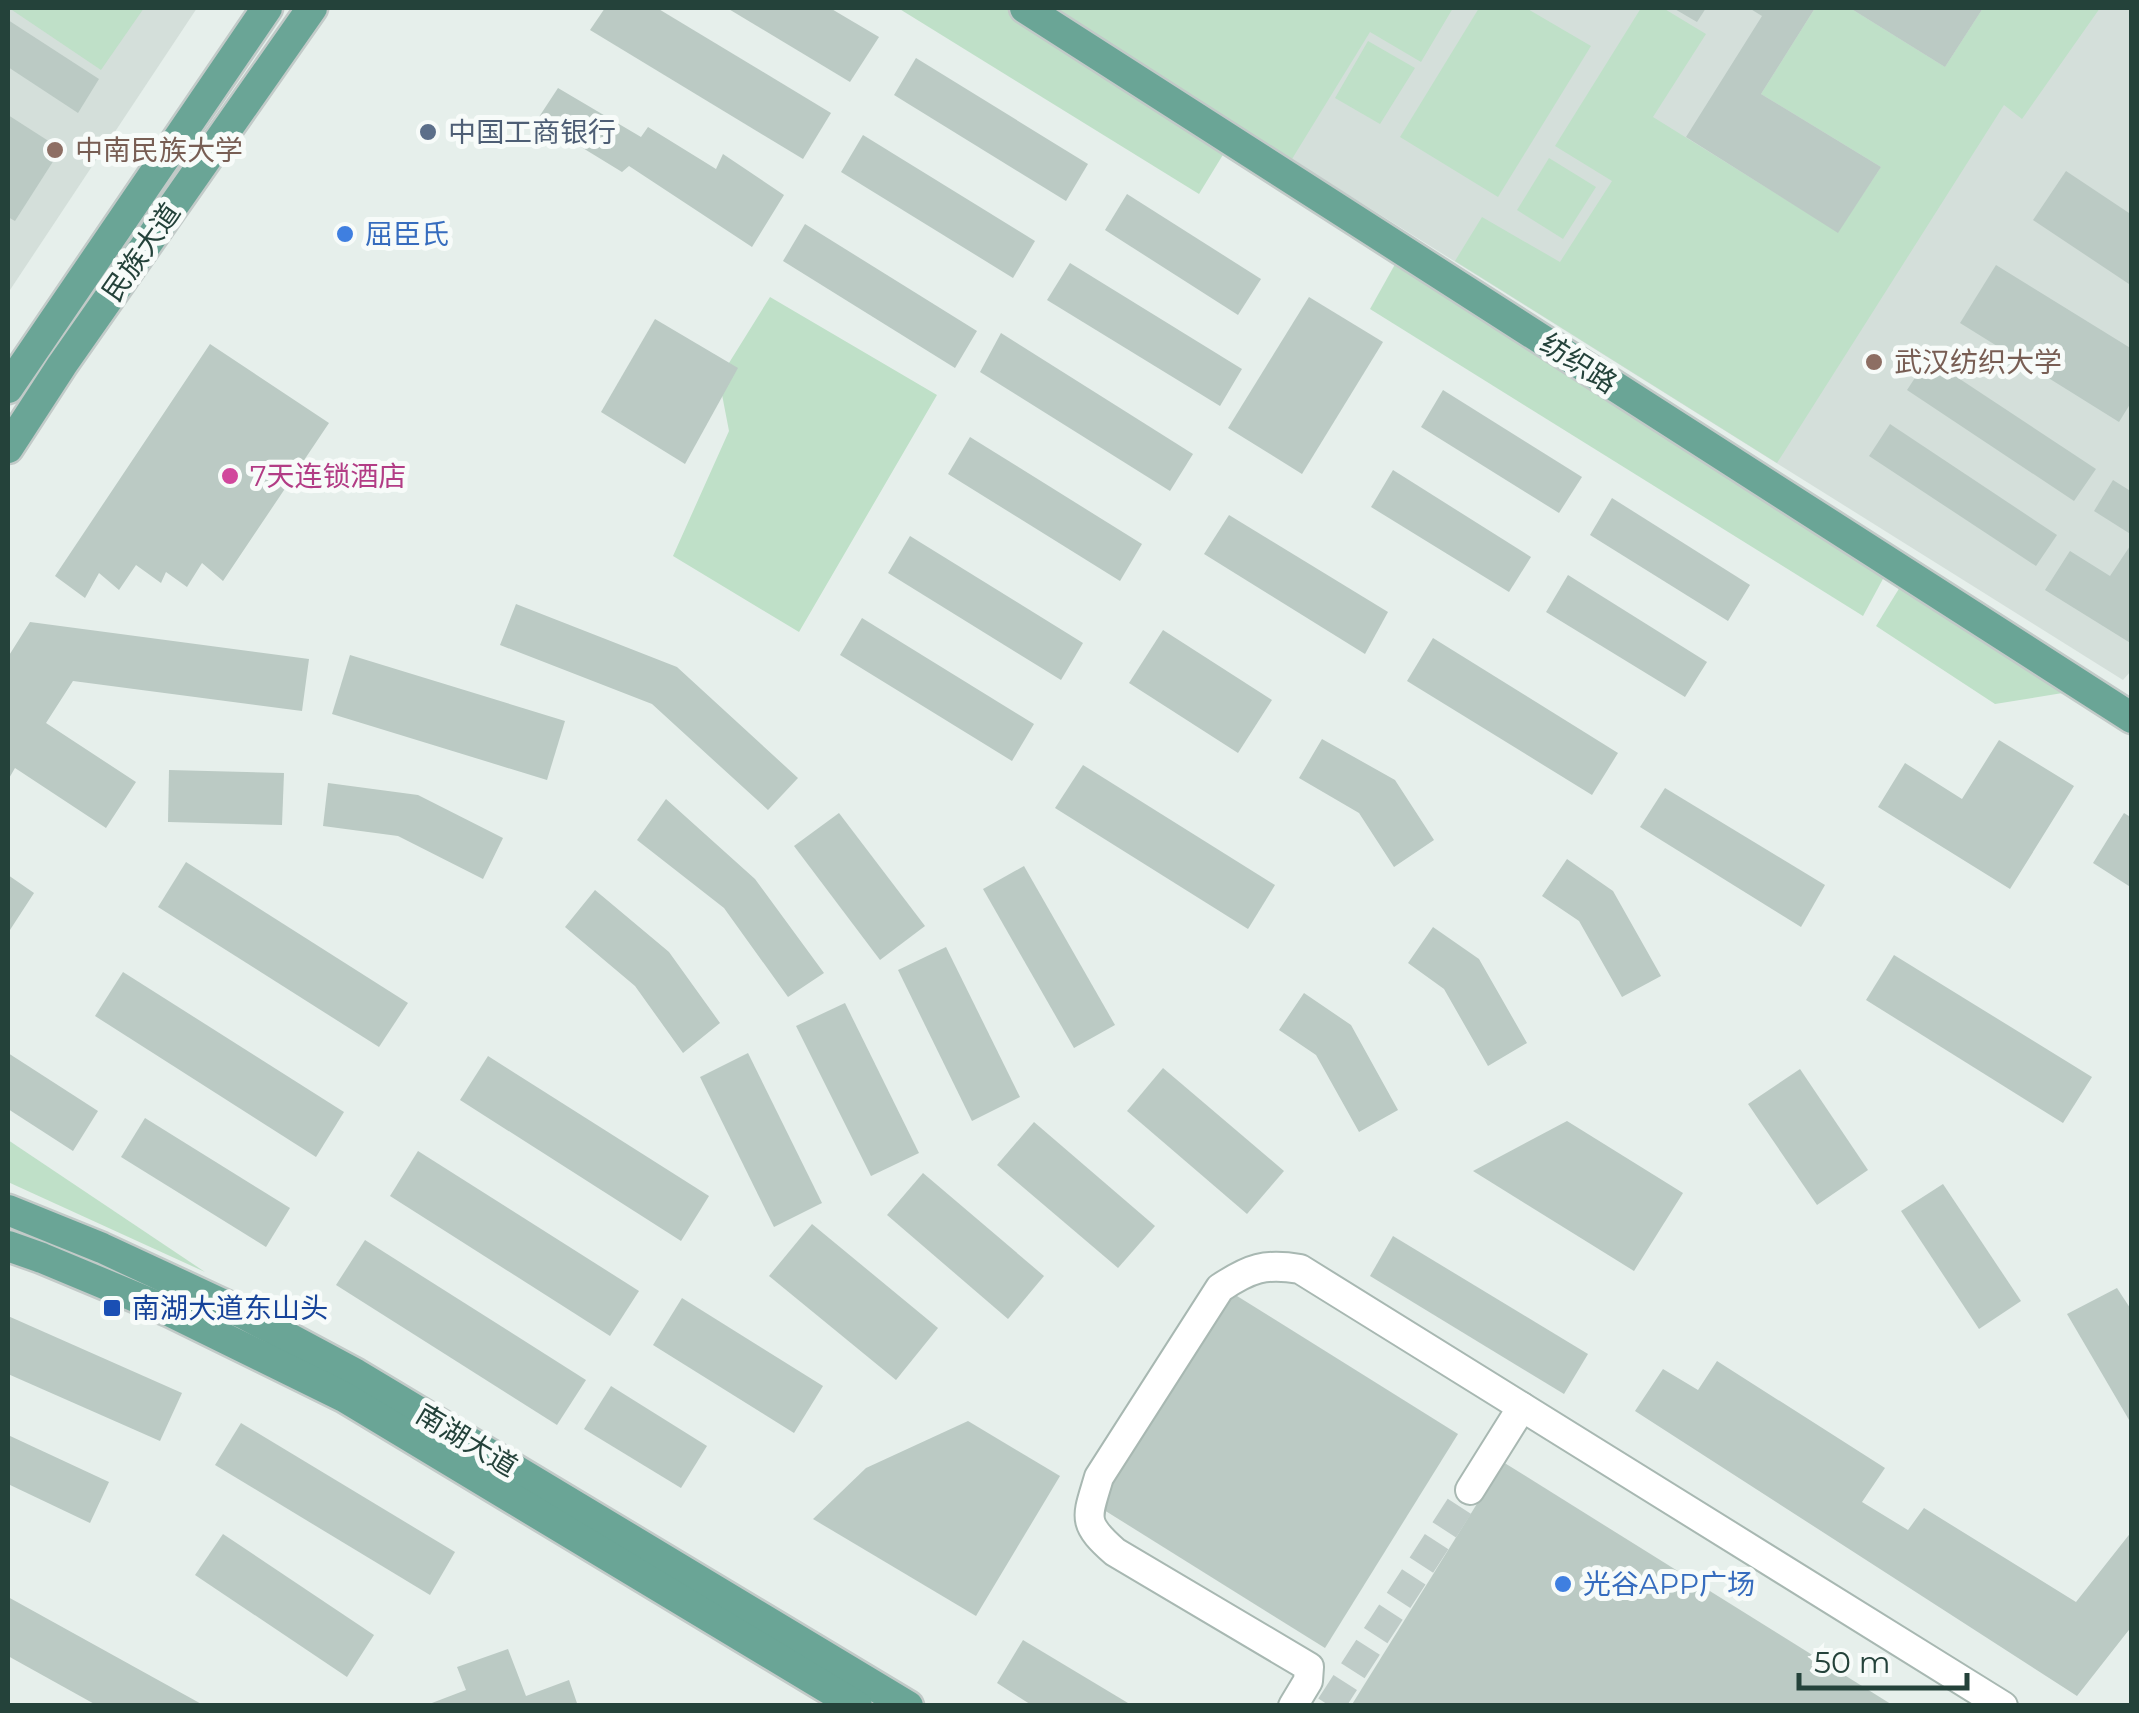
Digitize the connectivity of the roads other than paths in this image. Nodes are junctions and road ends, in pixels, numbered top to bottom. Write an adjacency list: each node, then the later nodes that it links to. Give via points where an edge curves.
1 (266, 8): 4 (main road, 民族大道)
2 (312, 8): 5 (main road, 民族大道)
3 (1025, 8): 6 (main road, 纺织路)
4 (8, 388)
5 (8, 448)
6 (2132, 718)
7 (8, 1210): 12 (main road, 南湖大道, via 102,1248 356,1374)
8 (8, 1246): 11 (main road, 南湖大道, via 168,1311 344,1397)
9 (1522, 1407): 10 (street); 13 (street, via 1300,1269 1247,1270 1220,1288 1099,1477 1088,1513 1092,1531 1115,1552 1309,1667); 14 (street)
10 (1470, 1490)
11 (857, 1706)
12 (908, 1706)
13 (1293, 1706)
14 (2002, 1706)

